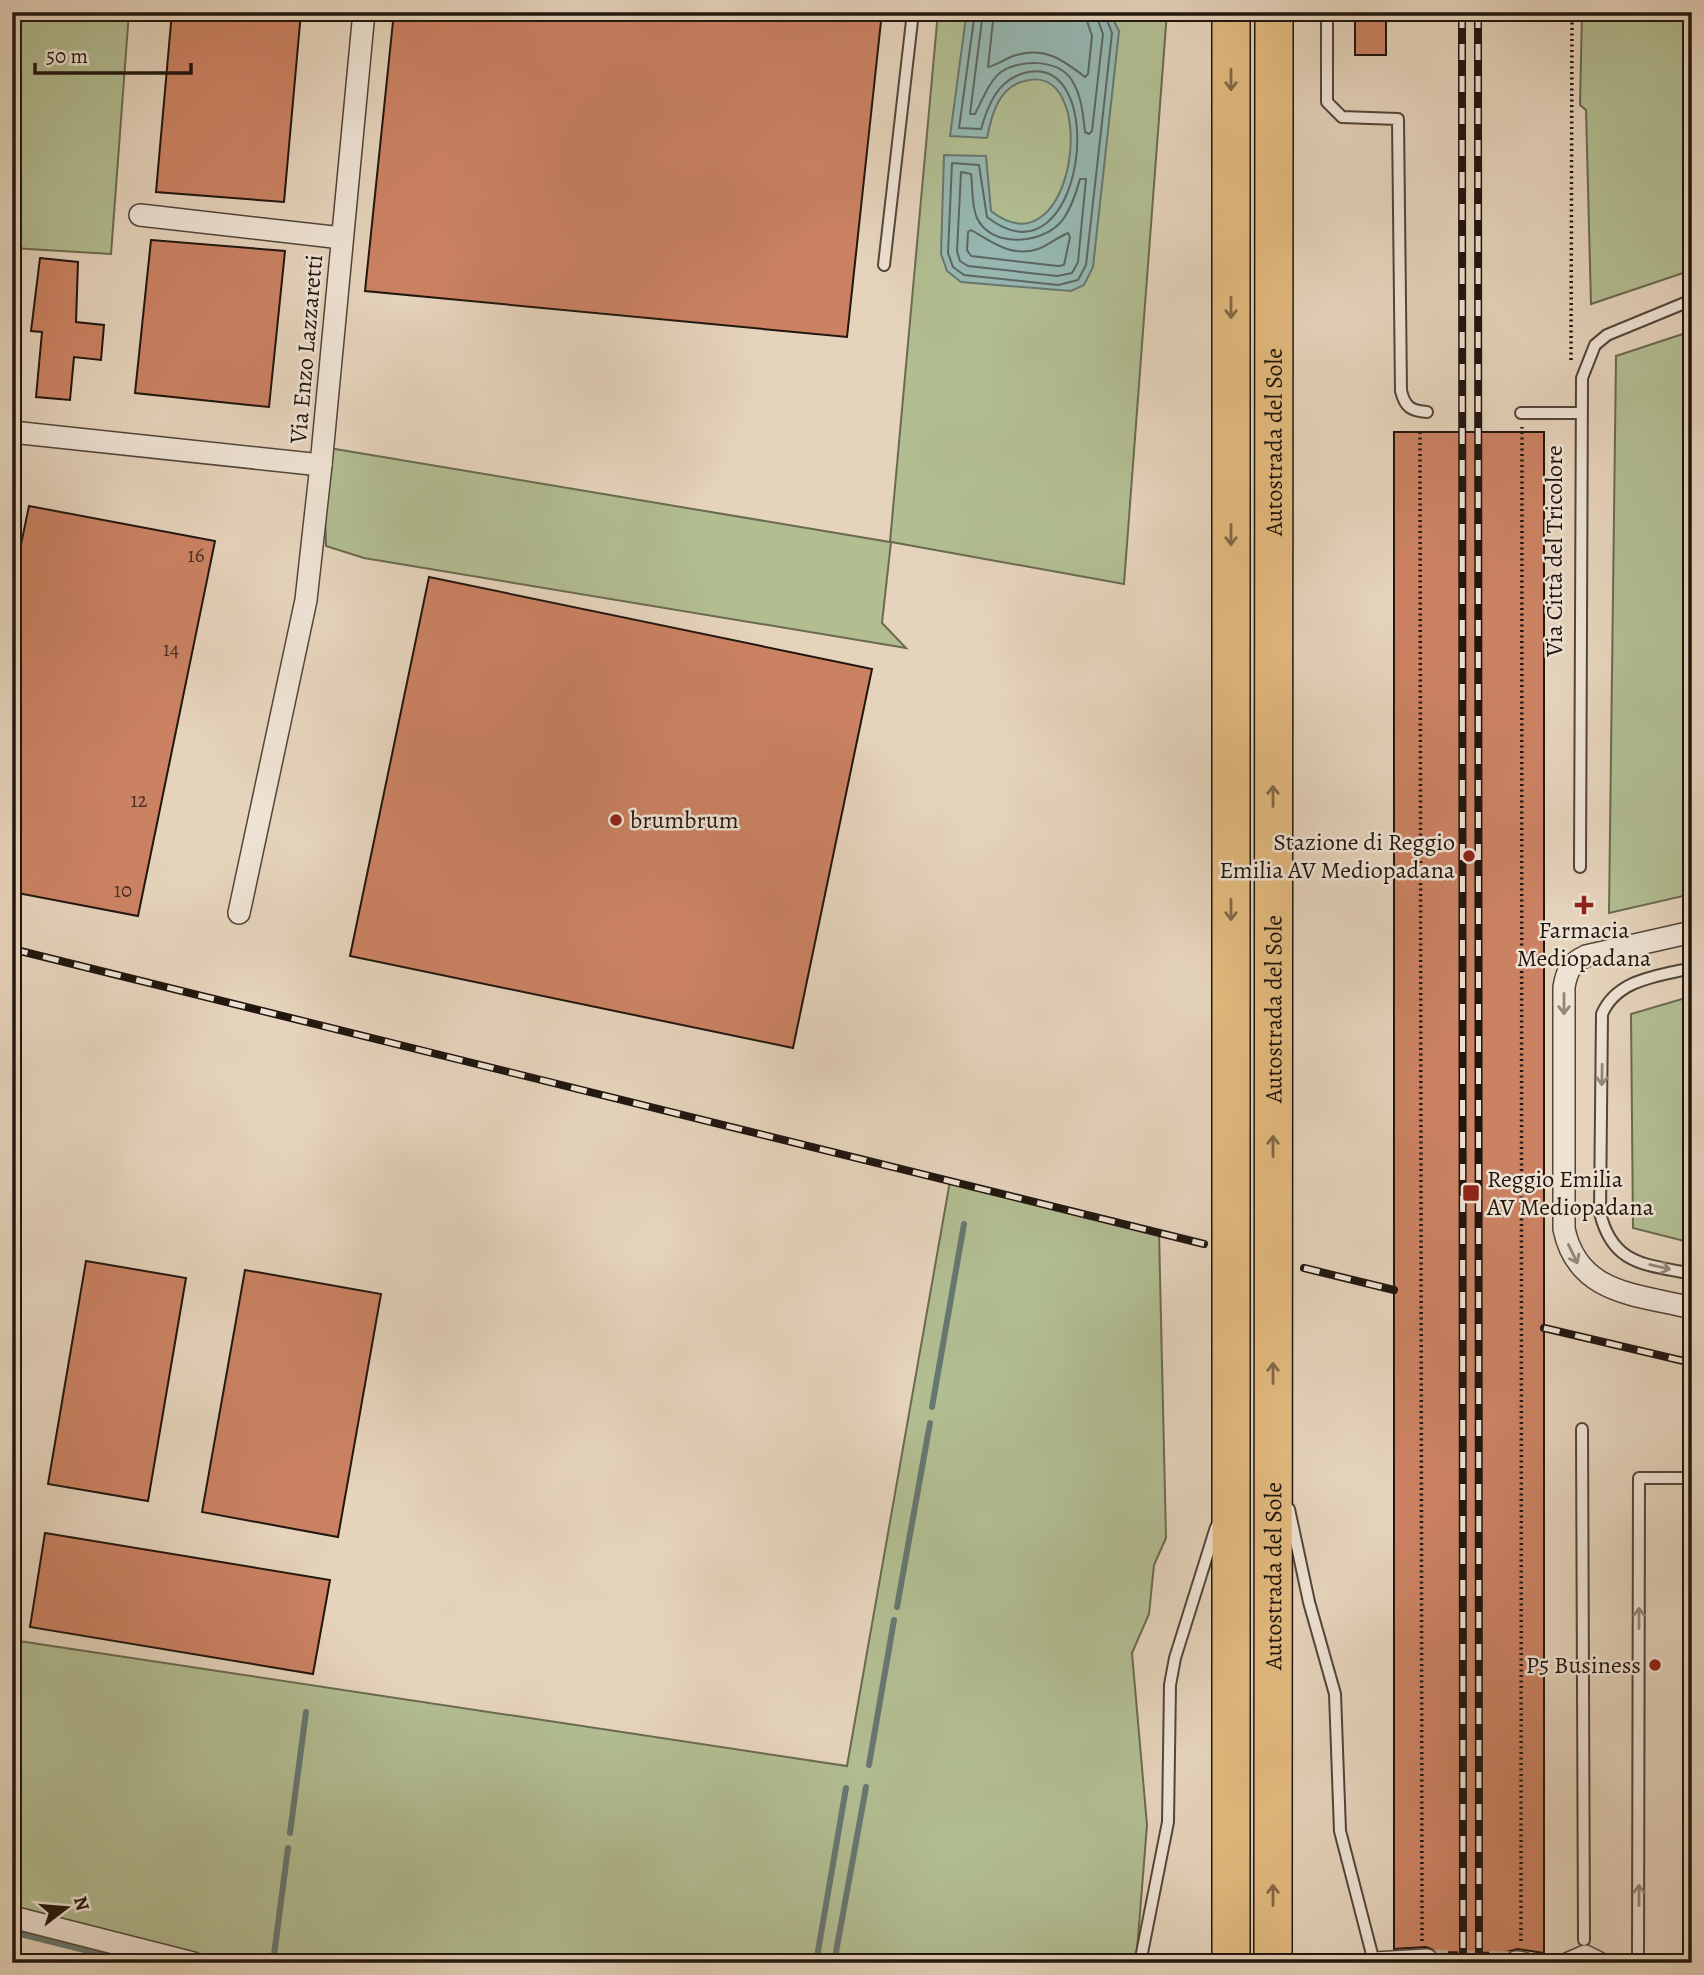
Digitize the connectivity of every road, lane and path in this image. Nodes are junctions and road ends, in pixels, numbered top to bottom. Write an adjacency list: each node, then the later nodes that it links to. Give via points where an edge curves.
1 (364, 12): 8 (street, Via Enzo Lazzaretti)
2 (913, 12): 9 (lane)
3 (1231, 12): 28 (highway, Autostrada del Sole, one-way to 28)
4 (1274, 12): 26 (highway, Autostrada del Sole, one-way to 4)
5 (1327, 12): 12 (lane, via 1327,102 1342,117 1398,119 1401,391 1404,403 1414,411)
6 (1572, 12): 11 (path)
7 (139, 215): 8 (street)
8 (342, 238): 18 (street, Via Enzo Lazzaretti)
9 (884, 265)
10 (1692, 300): 14 (lane, Via Città del Tricolore, via 1621,327 1595,345 1582,378)
11 (1570, 364)
12 (1427, 412)
13 (1521, 413): 14 (lane)
14 (1581, 413): 19 (lane, Via Città del Tricolore)
15 (12, 432): 18 (street, Via Enzo Lazzaretti)
16 (1420, 432): 30 (path)
17 (1522, 432): 32 (path, via 1525,1140)
18 (321, 465): 20 (street, via 306,600)
19 (1580, 867)
20 (239, 914)
21 (1692, 933): 24 (street, one-way to 24, via 1587,956 1567,971 1564,987 1564,1230 1569,1250 1590,1277 1608,1287)
22 (1692, 968): 23 (lane, one-way to 23, via 1636,981 1608,1001 1602,1014 1600,1213 1604,1230 1622,1256)
23 (1692, 1274)
24 (1692, 1308)
25 (1582, 1429): 31 (lane)
26 (1273, 1431): 33 (lane, via 1309,1602 1335,1694 1340,1831); 37 (highway, Autostrada del Sole, one-way to 26)
27 (1692, 1478): 38 (lane, one-way to 27, via 1639,1478)
28 (1231, 1481): 35 (lane, via 1175,1658 1170,1685 1168,1822); 36 (highway, Autostrada del Sole)
29 (12, 1917): 34 (street)
30 (1424, 1956): 33 (street)
31 (1584, 1956)
32 (1520, 1959)
33 (1375, 1962)
34 (193, 1963)
35 (1140, 1963)
36 (1231, 1963)
37 (1273, 1963)
38 (1638, 1963)

